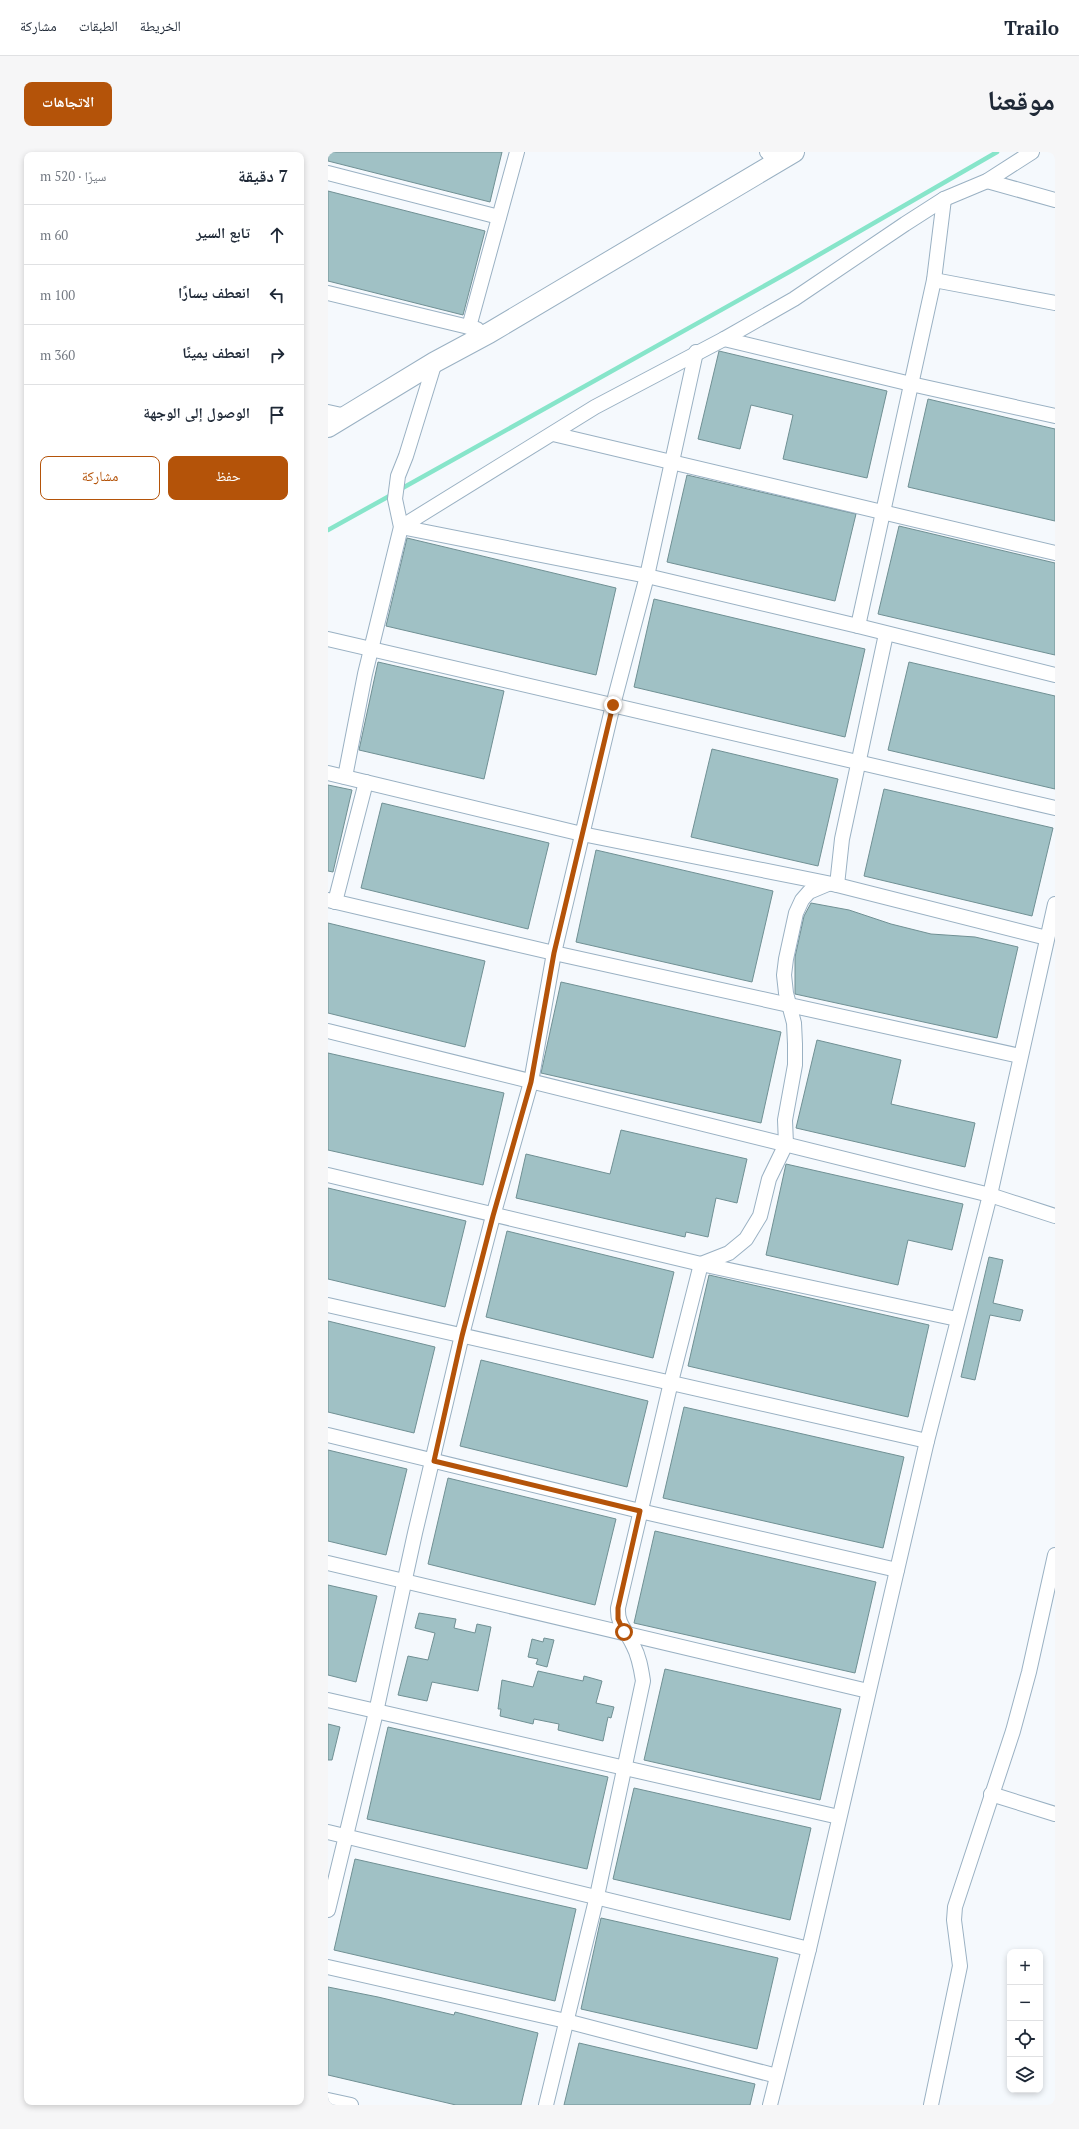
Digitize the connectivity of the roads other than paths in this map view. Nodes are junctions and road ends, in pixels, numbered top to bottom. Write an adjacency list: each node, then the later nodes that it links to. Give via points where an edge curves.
1 (517, 152): 9 (street)
2 (767, 152): 4 (street)
3 (1032, 152): 6 (street)
4 (790, 154): 14 (street)
5 (328, 173): 9 (street)
6 (987, 181): 7 (street); 8 (street)
7 (944, 200): 10 (street); 15 (street, via 904,224 794,299)
8 (1055, 200)
9 (499, 217): 13 (street)
10 (934, 280): 12 (street); 18 (street)
11 (328, 293): 13 (street)
12 (1055, 303)
13 (469, 327): 14 (street)
14 (489, 332): 17 (street)
15 (724, 339): 16 (street); 18 (street)
16 (696, 352): 22 (street, via 595,407); 23 (street)
17 (435, 362): 19 (street); 25 (street, via 398,476 395,499)
18 (911, 384): 20 (street); 24 (street)
19 (337, 414): 21 (street)
20 (1055, 416)
21 (328, 427)
22 (553, 434): 23 (street); 25 (street)
23 (672, 462): 24 (street); 27 (street)
24 (883, 512): 26 (street); 28 (street)
25 (401, 527): 27 (street); 31 (street)
26 (1055, 553)
27 (647, 576): 28 (street); 33 (street)
28 (858, 626): 29 (street)
29 (886, 634): 32 (street); 34 (street)
30 (328, 639): 31 (street)
31 (371, 649): 33 (street); 36 (street)
32 (1055, 675)
33 (613, 705): 34 (street); 39 (street)
34 (860, 762): 38 (street); 40 (street)
35 (328, 773): 36 (street)
36 (345, 777): 37 (street)
37 (366, 782): 39 (street); 41 (street)
38 (1055, 808)
39 (582, 834): 40 (street); 44 (street)
40 (832, 884): 43 (street); 45 (street, via 809,892 796,913 784,975)
41 (332, 901): 44 (street)
42 (1055, 904): 43 (street)
43 (1047, 938): 47 (street)
44 (554, 953): 45 (street); 48 (street)
45 (790, 1004): 47 (street); 49 (street, via 794,1023 795,1065 785,1120)
46 (328, 1031): 48 (street)
47 (1020, 1056): 51 (street)
48 (531, 1082): 49 (street); 52 (street)
49 (786, 1144): 51 (street); 54 (street, via 769,1179 760,1216 746,1239 729,1253)
50 (328, 1176): 52 (street)
51 (990, 1195): 53 (street); 56 (street)
52 (493, 1216): 54 (street); 57 (street)
53 (1055, 1216)
54 (701, 1264): 56 (street); 58 (street)
55 (328, 1305): 57 (street)
56 (957, 1319): 60 (street)
57 (462, 1336): 58 (street); 61 (street)
58 (671, 1382): 60 (street); 62 (street)
59 (328, 1435): 61 (street)
60 (926, 1441): 65 (street)
61 (434, 1461): 62 (street); 66 (street)
62 (640, 1511): 65 (street); 67 (street, via 618,1608 618,1619)
63 (1055, 1555): 72 (street, via 1029,1672 1013,1731)
64 (328, 1563): 66 (street)
65 (897, 1570): 68 (street)
66 (405, 1580): 67 (street); 70 (street)
67 (624, 1632): 68 (street); 71 (street, via 633,1643 643,1681)
68 (868, 1691): 74 (street)
69 (328, 1700): 70 (street)
70 (376, 1712): 71 (street); 76 (street)
71 (624, 1769): 74 (street); 77 (street)
72 (991, 1794): 73 (street); 87 (street, via 955,1907 954,1920 960,1966)
73 (1055, 1814)
74 (839, 1816): 79 (street)
75 (328, 1832): 76 (street)
76 (346, 1836): 77 (street); 78 (street)
77 (597, 1896): 79 (street); 81 (street)
78 (328, 1910)
79 (809, 1949): 82 (street)
80 (328, 1967): 81 (street)
81 (566, 2022): 82 (street); 85 (street)
82 (777, 2076): 86 (street)
83 (328, 2100): 84 (street)
84 (351, 2105)
85 (546, 2105)
86 (770, 2105)
87 (931, 2105)

